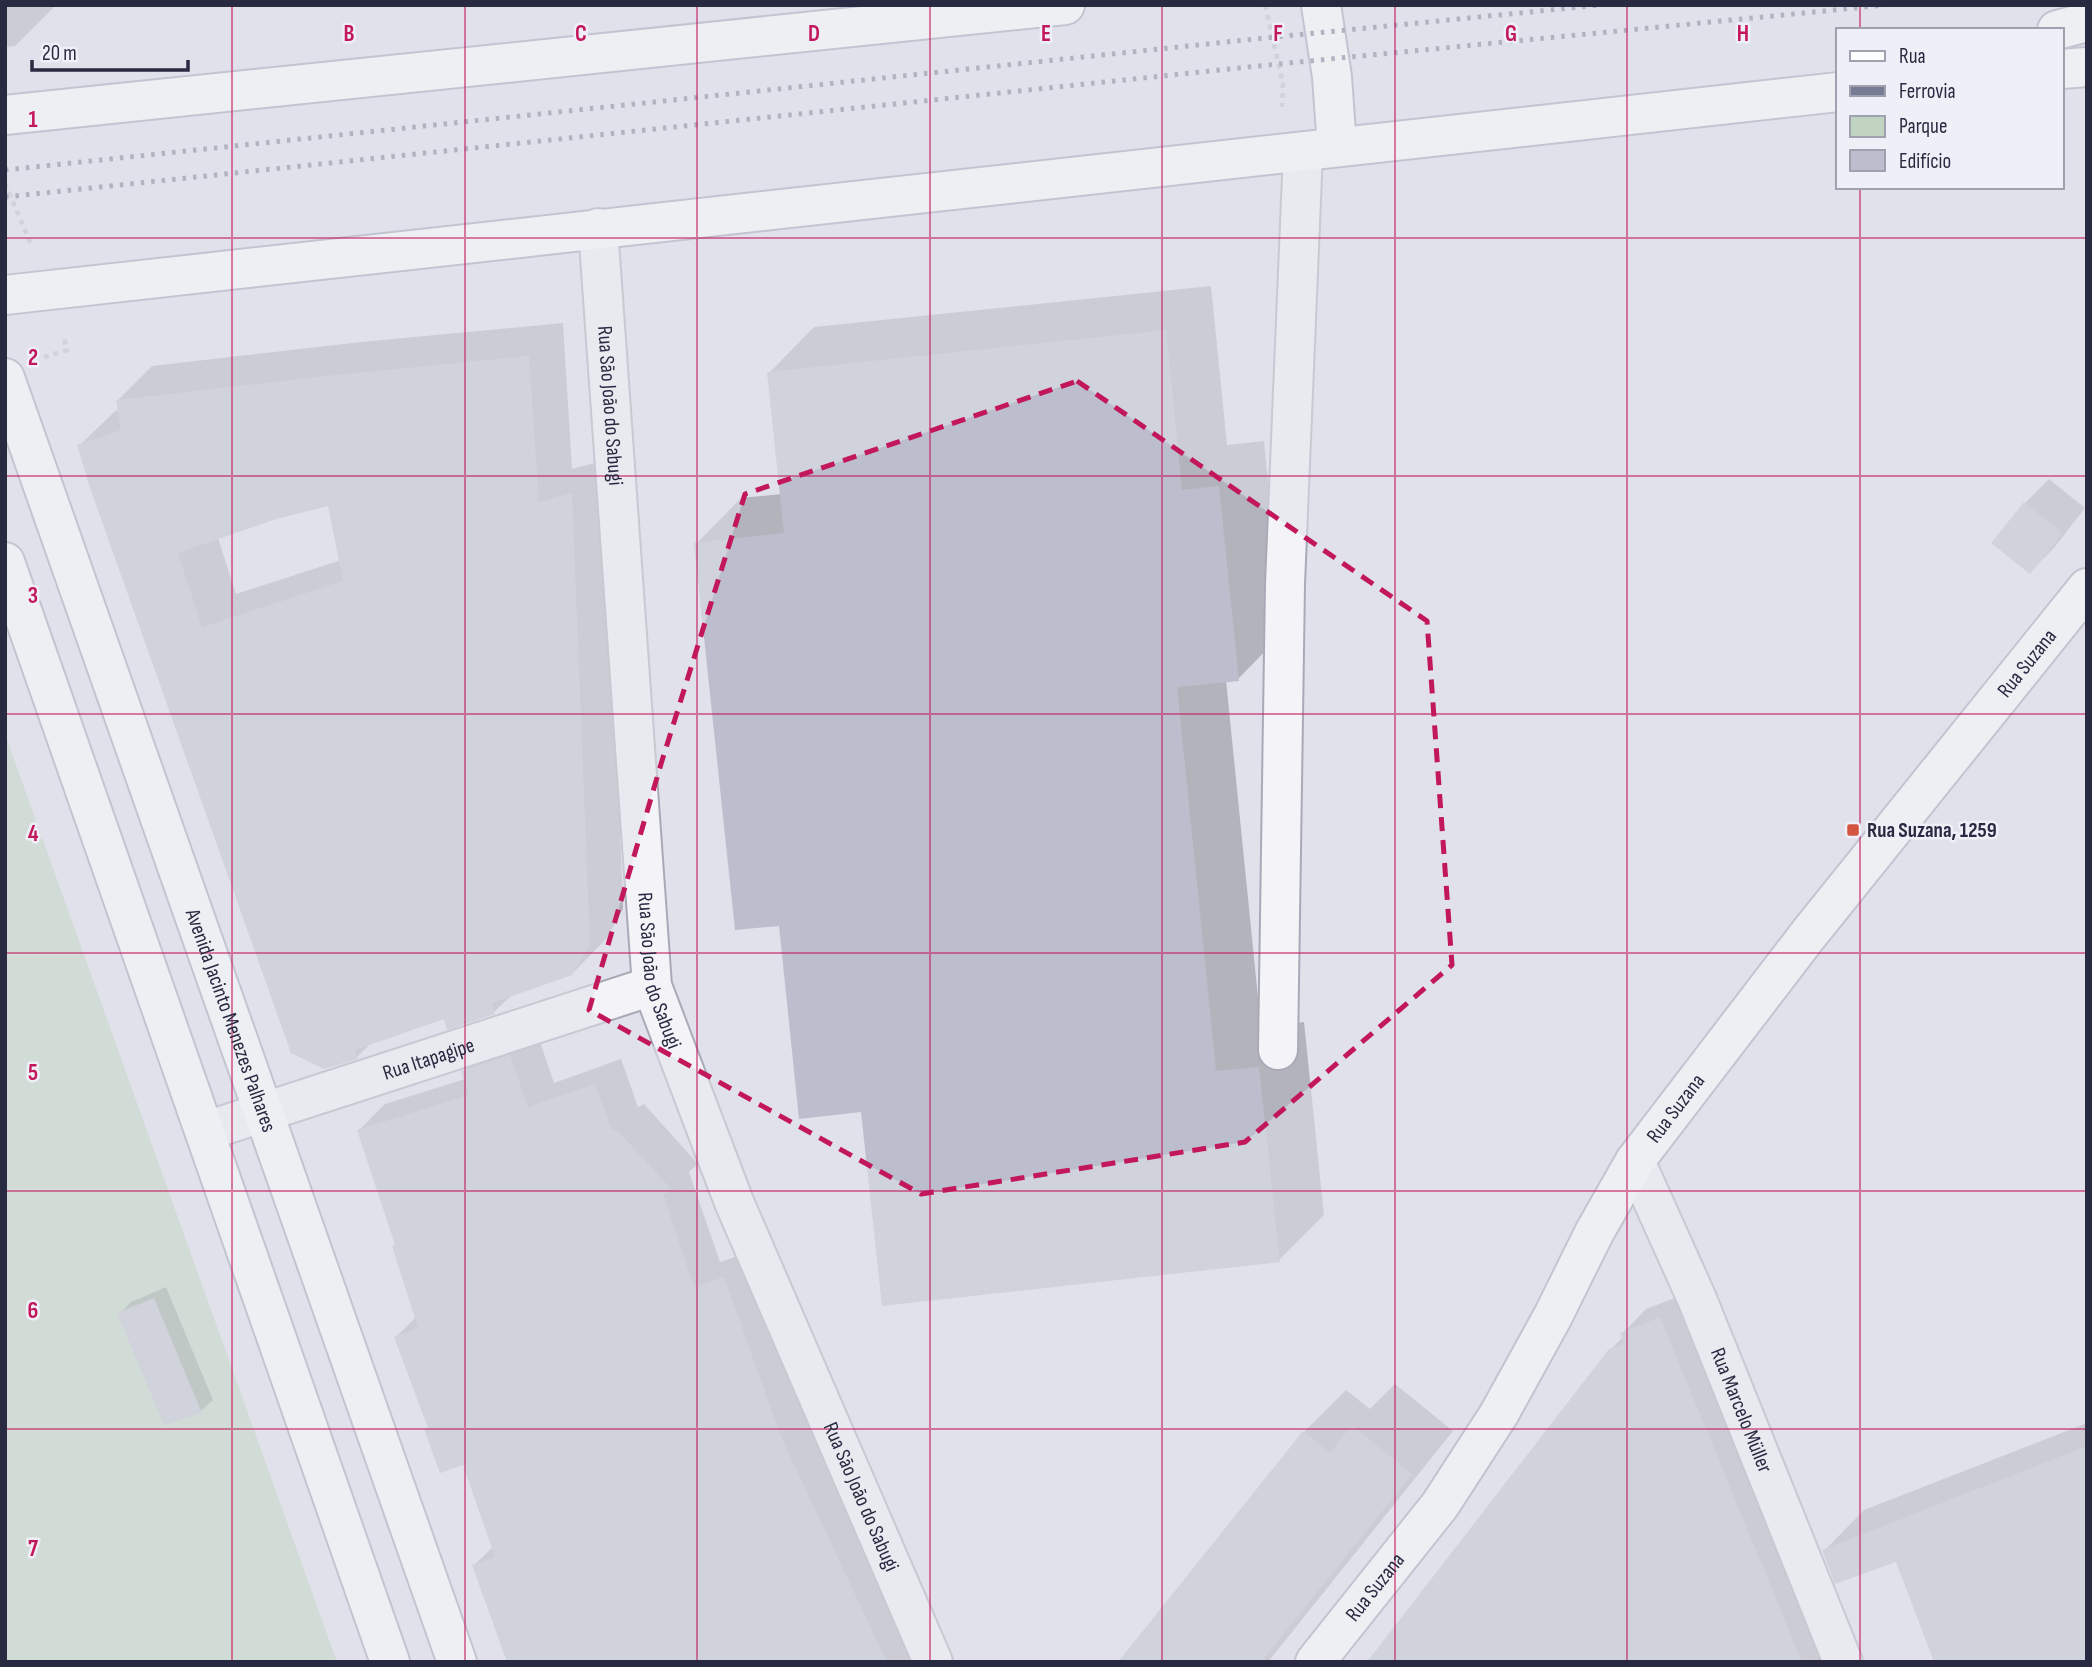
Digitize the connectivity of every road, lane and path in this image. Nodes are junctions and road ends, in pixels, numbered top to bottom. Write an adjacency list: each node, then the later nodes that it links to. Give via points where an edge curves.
1 (1065, 5): 4 (main road)
2 (1265, 5): 13 (path, via 1283,84)
3 (1321, 5): 13 (main road, via 1332,77)
4 (855, 16): 12 (main road)
5 (2087, 22): 6 (main road)
6 (2064, 28)
7 (2087, 67): 8 (main road)
8 (2064, 69)
9 (1836, 79): 11 (main road)
10 (1836, 92): 11 (main road)
11 (1732, 103): 13 (main road)
12 (5, 115)
13 (1307, 151): 14 (main road); 20 (street, via 1285,584)
14 (598, 228): 15 (main road); 19 (street, Rua São João do Sabugi)
15 (5, 295)
16 (5, 378): 21 (main road, Avenida Jacinto Menezes Palhares)
17 (5, 562): 22 (main road)
18 (2087, 588): 23 (main road, Rua Suzana, via 1808,935)
19 (652, 986): 21 (street, Rua Itapagipe); 26 (street, Rua São João do Sabugi, via 734,1202)
20 (1278, 1050)
21 (264, 1113): 22 (street, Rua Itapagipe); 25 (main road, Avenida Jacinto Menezes Palhares)
22 (206, 1131): 24 (main road)
23 (1635, 1161): 27 (main road, Rua Suzana, via 1499,1414 1440,1505); 28 (street, Rua Marcelo Müller, via 1697,1299)
24 (390, 1662)
25 (457, 1662)
26 (933, 1662)
27 (1315, 1662)
28 (1843, 1662)

